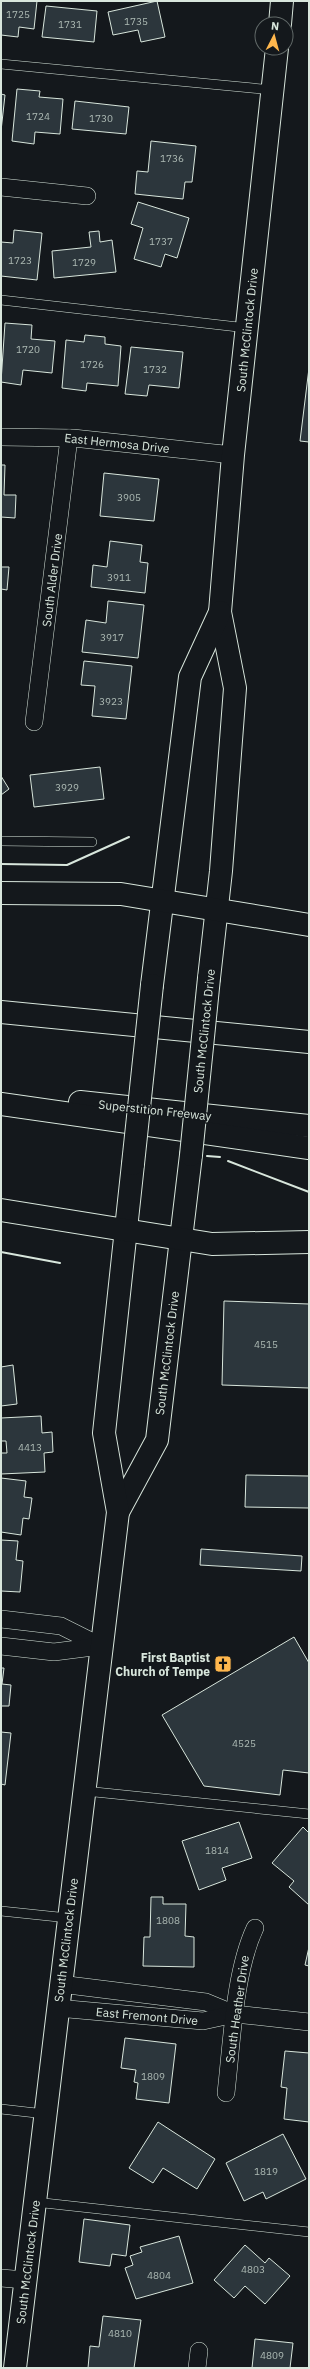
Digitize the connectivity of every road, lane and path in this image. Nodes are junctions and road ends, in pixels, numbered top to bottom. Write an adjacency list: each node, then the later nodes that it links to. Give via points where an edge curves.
1 (282, 1): 2 (main road)
2 (281, 16)
3 (276, 56): 5 (main road, South McClintock Drive)
4 (1, 64): 5 (lane)
5 (273, 90): 9 (main road, South McClintock Drive)
6 (1, 187): 7 (street)
7 (87, 196)
8 (1, 300): 9 (lane)
9 (247, 328): 12 (main road, South McClintock Drive)
10 (1, 436): 11 (street, East Hermosa Drive)
11 (69, 438): 12 (street, East Hermosa Drive); 14 (street, South Alder Drive)
12 (232, 455): 13 (main road, South McClintock Drive)
13 (220, 612): 18 (main road, South McClintock Drive, via 190,677); 19 (main road, South McClintock Drive, via 235,688)
14 (34, 722)
15 (1, 841): 16 (lane)
16 (92, 842)
17 (1, 893): 18 (main road, via 121,894)
18 (162, 900): 19 (main road); 28 (main road, South McClintock Drive, bridge)
19 (218, 909): 20 (main road); 29 (main road, South McClintock Drive, bridge)
20 (309, 925)
21 (1, 1012): 22 (main road)
22 (309, 1042)
23 (1, 1094): 25 (main road, Superstition Freeway)
24 (1, 1104): 26 (main road)
25 (309, 1126)
26 (309, 1148)
27 (1, 1210): 28 (main road)
28 (126, 1229): 29 (main road); 31 (main road, South McClintock Drive, via 104,1433)
29 (182, 1238): 30 (main road, via 212,1244); 31 (main road, South McClintock Drive, via 157,1440)
30 (309, 1242)
31 (118, 1512): 34 (main road, South McClintock Drive)
32 (1, 1619): 34 (street, via 61,1626)
33 (1, 1646): 34 (street, via 54,1652)
34 (101, 1646): 35 (main road, South McClintock Drive)
35 (83, 1791): 36 (lane); 38 (main road, South McClintock Drive)
36 (309, 1814)
37 (1, 1911): 38 (lane)
38 (68, 1918): 40 (main road, South McClintock Drive)
39 (255, 1928): 42 (street, South Heather Drive, via 245,1949)
40 (60, 1984): 41 (main road, South McClintock Drive); 42 (street, East Fremont Drive, via 206,2002)
41 (57, 2008): 42 (street, East Fremont Drive, via 203,2021); 46 (main road, South McClintock Drive)
42 (235, 2014): 43 (street, East Fremont Drive); 44 (street, South Heather Drive)
43 (309, 2022)
44 (226, 2093)
45 (1, 2109): 46 (lane)
46 (45, 2114): 47 (main road, South McClintock Drive)
47 (35, 2202): 48 (lane); 50 (main road, South McClintock Drive)
48 (309, 2232)
49 (1, 2278): 50 (street)
50 (25, 2280): 52 (main road, South McClintock Drive)
51 (199, 2351): 53 (street)
52 (15, 2368)
53 (197, 2368)

